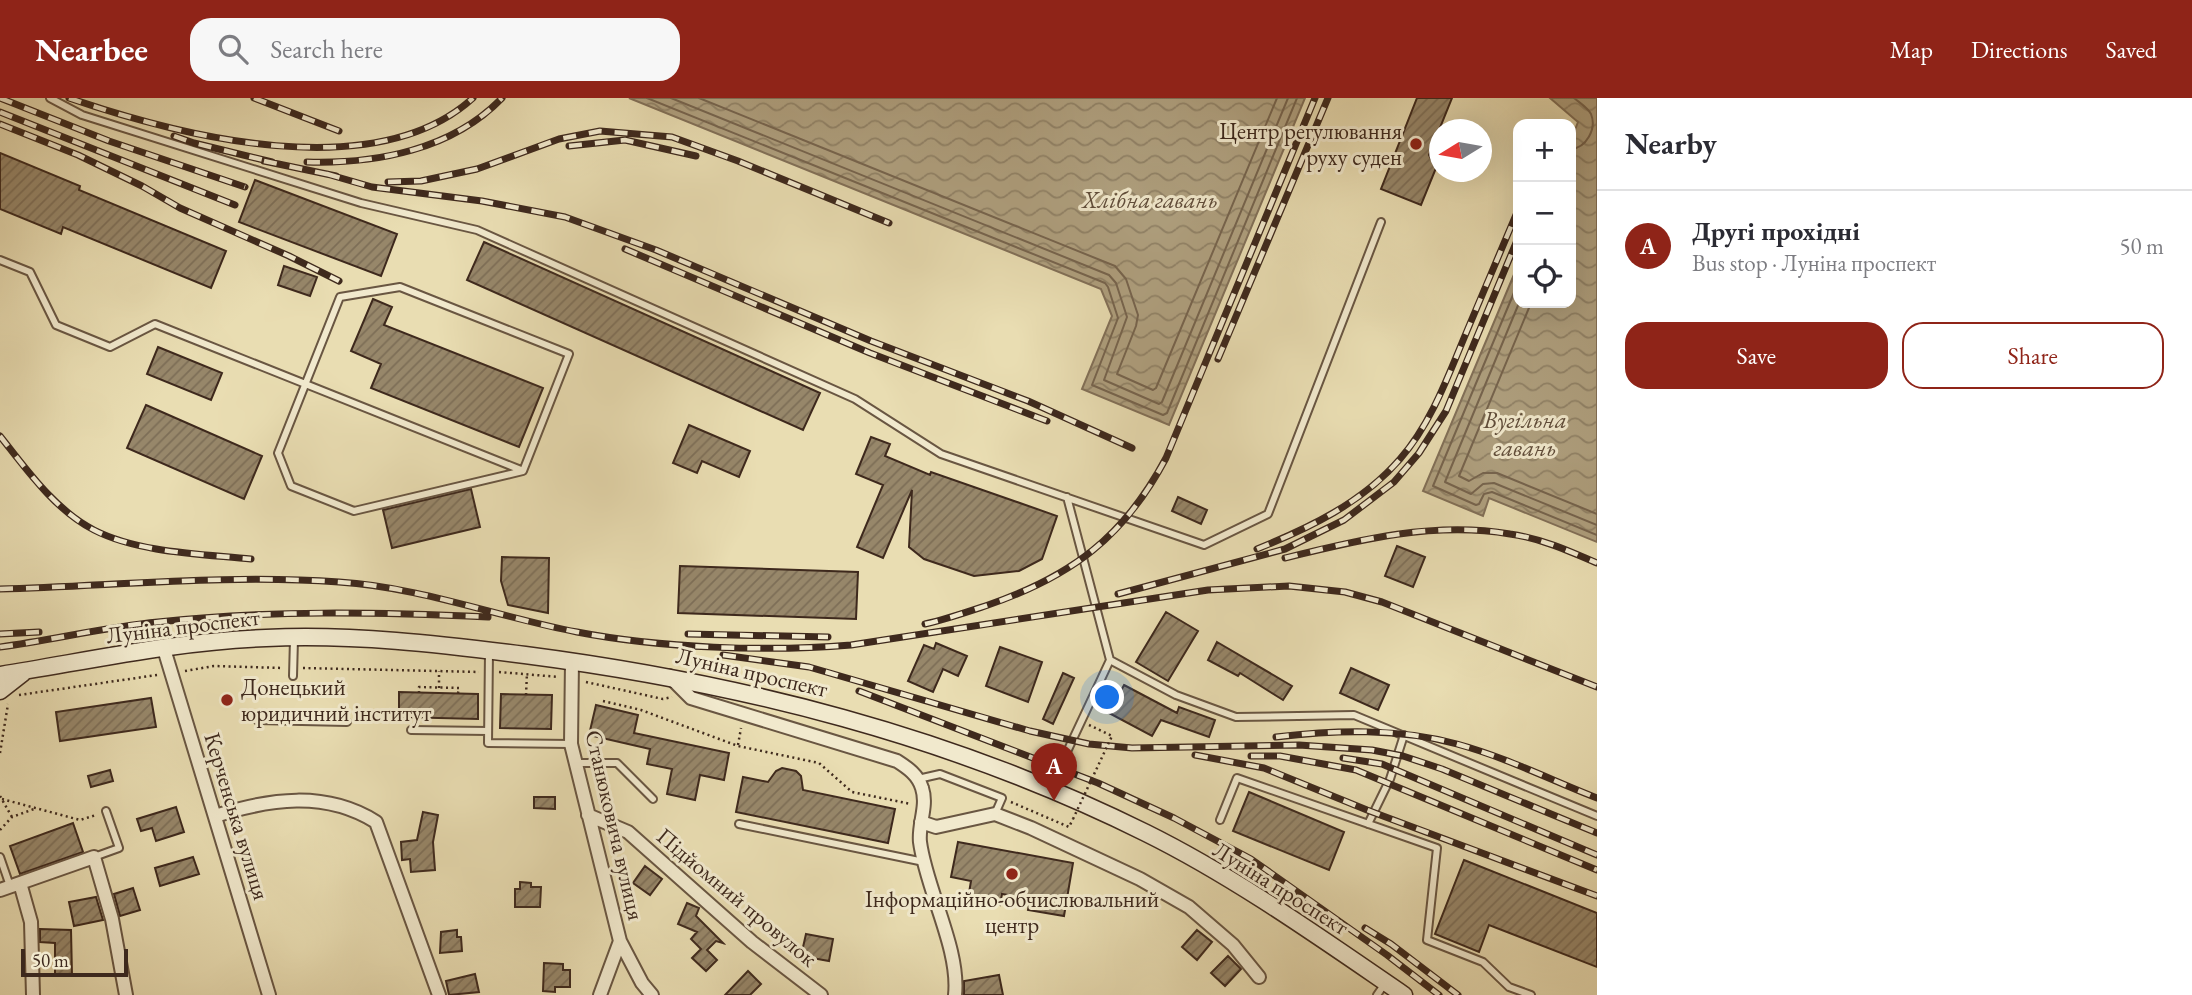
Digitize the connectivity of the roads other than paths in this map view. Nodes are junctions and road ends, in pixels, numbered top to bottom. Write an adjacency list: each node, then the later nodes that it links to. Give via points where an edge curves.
1 (50, 98): 6 (lane, via 82,116 361,203 477,230 855,398 941,454)
2 (1381, 222): 6 (lane, via 1268,514 1204,545)
3 (0, 260): 4 (lane, via 30,272 56,325 110,347 155,324)
4 (305, 384): 5 (lane); 5 (lane, via 278,453 291,486 354,511); 5 (lane, via 340,297 400,287 485,320 569,354)
5 (523, 471)
6 (1068, 497): 10 (lane)
7 (294, 637): 8 (street, Луніна проспект); 9 (street, Луніна проспект, via 413,641); 13 (lane)
8 (164, 649): 12 (street, Луніна проспект); 32 (street, Керченська вулиця)
9 (489, 650): 11 (street, Луніна проспект); 22 (lane)
10 (1110, 660): 23 (lane, via 1176,695 1236,717 1354,715); 27 (lane)
11 (572, 661): 15 (street, Луніна проспект); 24 (street, Станюковича вулиця)
12 (26, 671): 14 (street, Луніна проспект); 16 (street, Луніна проспект)
13 (293, 672)
14 (0, 675)
15 (669, 676): 26 (street, via 691,698 897,761); 27 (street, Луніна проспект, via 860,722)
16 (0, 691)
17 (292, 711): 19 (lane)
18 (257, 720): 19 (lane)
19 (292, 721): 20 (lane)
20 (347, 722)
21 (411, 730): 22 (lane)
22 (488, 731): 24 (lane, via 488,743)
23 (1404, 735): 33 (lane); 37 (lane, via 1390,779)
24 (570, 744): 25 (street, Станюковича вулиця)
25 (575, 763): 28 (lane, via 617,762); 31 (street, Станюковича вулиця)
26 (918, 779): 30 (lane, via 940,774 1002,798); 35 (street, via 924,807)
27 (1050, 788): 44 (street, Луніна проспект, via 1149,834 1208,868 1320,937)
28 (653, 799)
29 (106, 811): 39 (lane, via 119,848)
30 (995, 814): 35 (street, via 936,827); 43 (street, via 1140,879 1189,908 1233,945)
31 (588, 815): 42 (street, Станюковича вулиця); 51 (street, Підйомний провулок, via 628,832 752,942)
32 (215, 816): 47 (street, Керченська вулиця); 48 (street, via 289,799 335,804 376,822)
33 (1597, 816)
34 (1220, 820): 37 (lane, via 1237,778)
35 (921, 822): 40 (street)
36 (739, 824): 40 (lane)
37 (1368, 824): 54 (lane, via 1437,848 1427,940 1483,962 1509,987)
38 (0, 857): 41 (lane)
39 (94, 857): 41 (street); 46 (street, via 113,919)
40 (925, 863): 52 (street, via 954,965)
41 (10, 887): 45 (street, via 30,922)
42 (620, 941): 49 (street, Станюковича вулиця); 50 (street)
43 (1259, 977)
44 (1381, 989): 53 (street, Луніна проспект)
45 (33, 995)
46 (126, 995)
47 (269, 995)
48 (439, 995)
49 (600, 995)
50 (652, 995)
51 (821, 995)
52 (955, 995)
53 (1405, 995)
54 (1531, 995)

